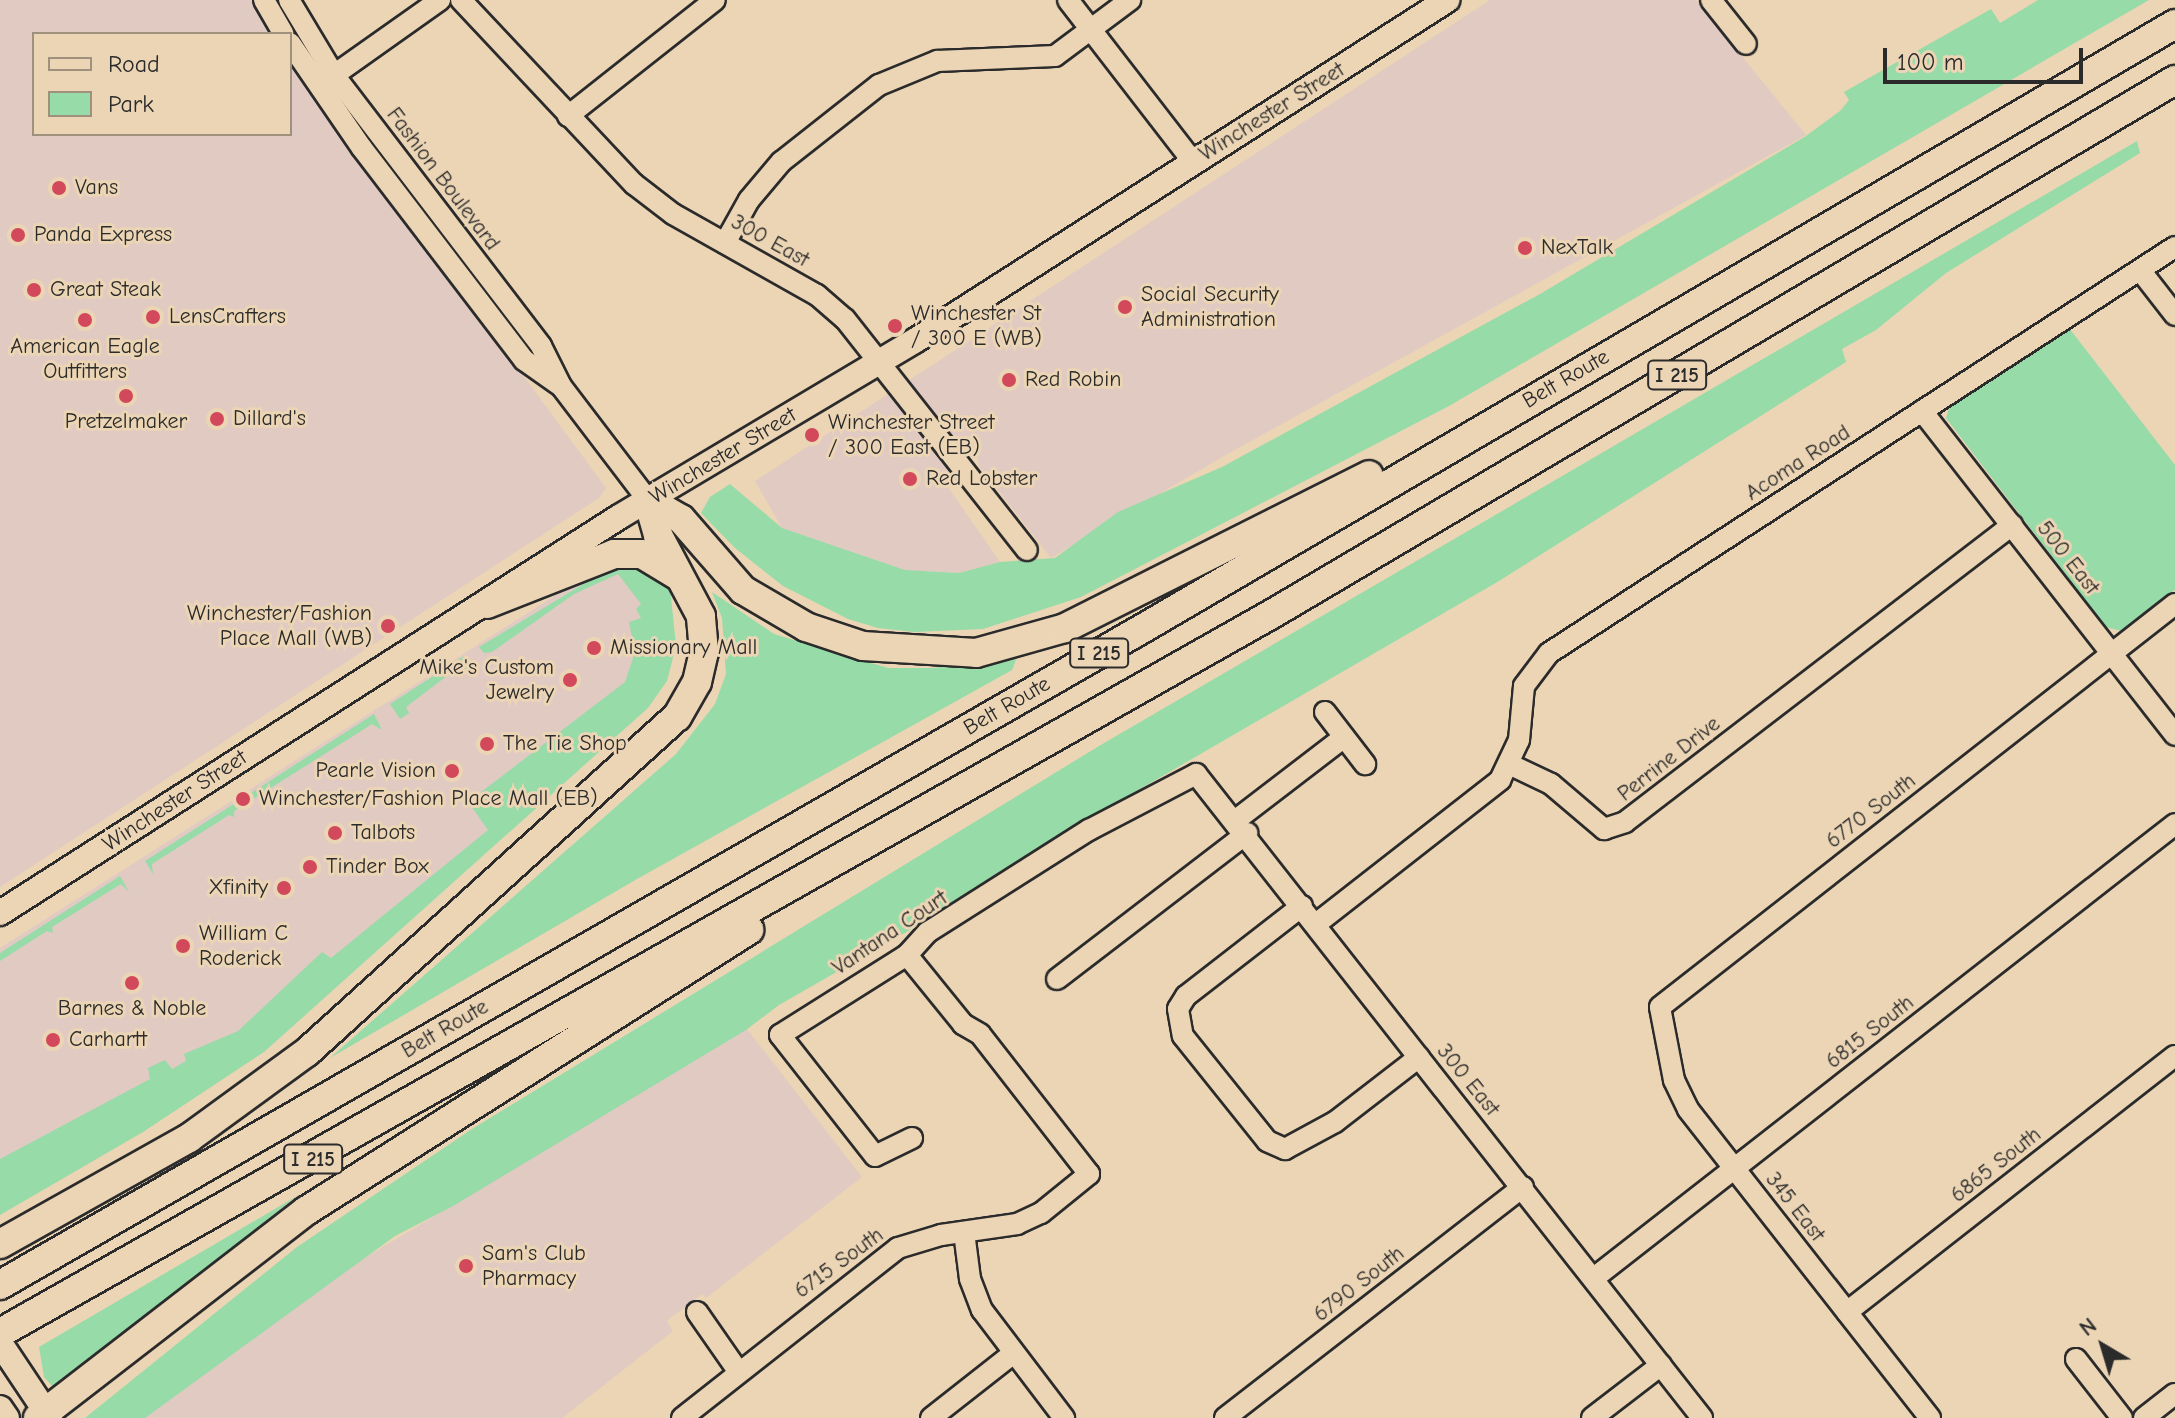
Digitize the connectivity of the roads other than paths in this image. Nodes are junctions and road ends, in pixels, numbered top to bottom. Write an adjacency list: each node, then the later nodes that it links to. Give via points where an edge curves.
1 (264, 0): 12 (street)
2 (289, 0): 15 (street, Fashion Boulevard)
3 (440, 0): 15 (street)
4 (461, 0): 17 (street, 300 East)
5 (715, 0): 17 (street)
6 (1068, 0): 11 (street)
7 (1130, 0): 11 (street)
8 (1447, 0): 18 (main road, Winchester Street)
9 (1711, 0): 13 (street)
10 (2175, 24): 23 (highway, Belt Route / I 215)
11 (1091, 30): 18 (street); 19 (street, via 1055,56 937,61 879,85 781,162 749,200)
12 (283, 32)
13 (1746, 44)
14 (292, 46): 25 (street, Fashion Boulevard, via 354,137 524,360)
15 (334, 75): 25 (street, Fashion Boulevard, via 541,346)
16 (2175, 80): 40 (highway, I 215, via 1272,614)
17 (568, 116): 19 (street, 300 East, via 634,184)
18 (1193, 162): 24 (main road, Winchester Street)
19 (725, 243): 24 (street, 300 East, via 826,302)
20 (2175, 247): 21 (street, Acoma Road)
21 (2140, 270): 22 (street); 26 (street, Acoma Road)
22 (2175, 315)
23 (1602, 357): 27 (highway, via 1065,628 976,653 863,646 806,627 743,590 681,519); 57 (highway, Belt Route / I 215, via 1135,633)
24 (881, 362): 27 (main road, Winchester Street); 29 (street, 300 East)
25 (561, 386): 27 (street, Fashion Boulevard)
26 (1922, 411): 28 (street, 500 East); 38 (street, Acoma Road, via 1549,653 1524,686)
27 (648, 500): 30 (highway, via 658,535); 31 (main road, Winchester Street)
28 (2012, 525): 33 (street, 500 East); 38 (street, Perrine Drive, via 1625,822 1604,829 1551,784)
29 (1027, 550)
30 (688, 586): 31 (highway, via 660,560 625,552); 55 (highway, via 701,616 704,652 697,682 657,739 307,1052 189,1138)
31 (487, 604): 44 (main road, Winchester Street)
32 (2175, 604): 33 (street, 6770 South)
33 (2112, 653): 35 (street, 500 East); 48 (street, 6770 South)
34 (1325, 712): 36 (street)
35 (2175, 735)
36 (1344, 737): 37 (street); 42 (street)
37 (1365, 764)
38 (1511, 765): 45 (street, via 1484,794)
39 (1196, 774): 42 (street, 300 East); 46 (street, Vantana Court, via 1089,830 928,932)
40 (952, 796): 60 (highway, I 215); 68 (highway, via 306,1211)
41 (2175, 824): 52 (street, 6815 South)
42 (1242, 827): 43 (street, 300 East); 47 (street)
43 (1302, 906): 45 (street, 300 East); 50 (street, via 1186,996 1178,1009 1183,1036 1267,1141 1279,1148 1294,1147 1335,1122)
44 (0, 913)
45 (1316, 924): 50 (street, 300 East)
46 (907, 955): 51 (street, Vantana Court, via 780,1035 875,1156); 54 (street, 6715 South, via 963,1024 977,1031 1089,1174 1041,1213 1017,1224)
47 (1057, 979)
48 (1660, 1007): 52 (street, 345 East, via 1679,1093)
49 (2175, 1056): 59 (street, 6865 South)
50 (1419, 1057): 53 (street, 300 East)
51 (912, 1138)
52 (1735, 1168): 56 (street, 6815 South); 59 (street, 345 East)
53 (1523, 1187): 56 (street, 300 East); 73 (street, 6790 South)
54 (964, 1232): 62 (street, via 974,1294); 65 (street, 6715 South, via 917,1240 889,1253)
55 (0, 1244)
56 (1594, 1278): 64 (street, 300 East)
57 (0, 1285)
58 (697, 1312): 65 (street)
59 (1847, 1312): 76 (street, 345 East)
60 (0, 1333)
61 (0, 1343): 68 (main road)
62 (1014, 1353): 71 (street); 72 (street)
63 (2076, 1359): 77 (street)
64 (1661, 1365): 74 (street); 75 (street, 300 East)
65 (738, 1371): 70 (street, 6715 South)
66 (2175, 1394): 78 (street)
67 (0, 1408): 69 (main road)
68 (45, 1416)
69 (7, 1418)
70 (682, 1418)
71 (931, 1418)
72 (1064, 1418)
73 (1225, 1418)
74 (1592, 1418)
75 (1702, 1418)
76 (1930, 1418)
77 (2122, 1418)
78 (2144, 1418)

